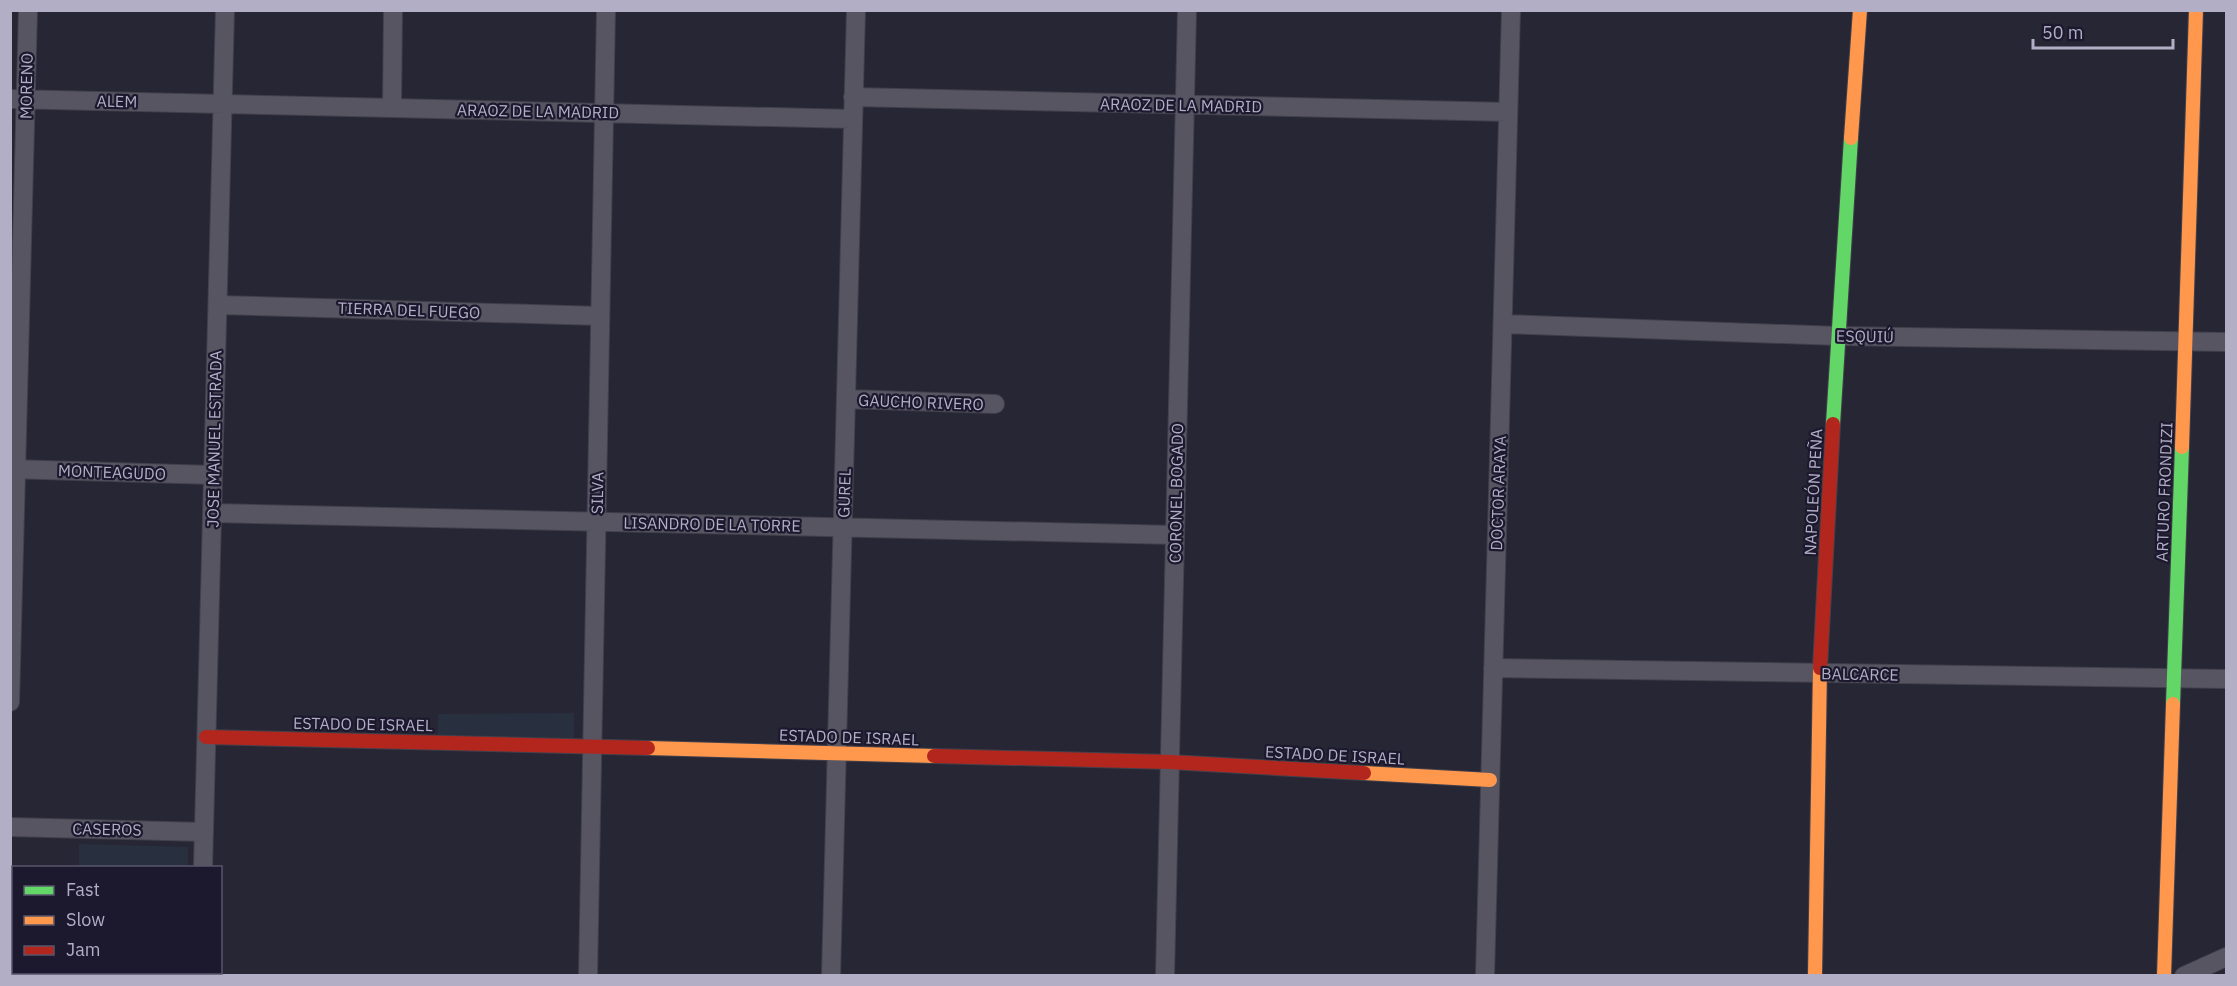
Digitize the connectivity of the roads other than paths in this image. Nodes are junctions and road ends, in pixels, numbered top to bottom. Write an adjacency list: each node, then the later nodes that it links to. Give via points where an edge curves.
1 (28, 10): 11 (street, MORENO)
2 (225, 10): 12 (street, JOSE MANUEL ESTRADA)
3 (393, 10): 14 (street)
4 (606, 10): 15 (street, SILVA)
5 (855, 10): 10 (street, GUREL)
6 (1187, 10): 13 (street, CORONEL BOGADO)
7 (1511, 10): 16 (street, DOCTOR ARAYA)
8 (1860, 10): 21 (street, NAPOLEÓN PEÑA)
9 (2196, 10): 22 (street, ARTURO FRONDIZI)
10 (853, 97): 13 (street, ARAOZ DE LA MADRID); 17 (street, GUREL)
11 (18, 99): 12 (street, ALEM); 26 (street, MORENO)
12 (223, 104): 14 (street, ARAOZ DE LA MADRID); 18 (street, JOSE MANUEL ESTRADA)
13 (1185, 105): 16 (street, ARAOZ DE LA MADRID); 31 (street, CORONEL BOGADO)
14 (392, 107): 15 (street, ARAOZ DE LA MADRID)
15 (604, 112): 17 (street, ARAOZ DE LA MADRID); 19 (street, SILVA)
16 (1508, 112): 20 (street, DOCTOR ARAYA)
17 (853, 119): 24 (street, GUREL)
18 (218, 305): 19 (street, TIERRA DEL FUEGO); 27 (street, JOSE MANUEL ESTRADA)
19 (600, 315): 29 (street, SILVA)
20 (1503, 324): 21 (street, ESQUIÚ); 32 (street, DOCTOR ARAYA)
21 (1838, 336): 22 (street, ESQUIÚ); 33 (street, NAPOLEÓN PEÑA)
22 (2185, 341): 23 (street, ESQUIÚ); 34 (street, ARTURO FRONDIZI)
23 (2226, 342)
24 (847, 399): 25 (street, GAUCHO RIVERO); 30 (street, GUREL)
25 (995, 404)
26 (13, 469): 27 (street, MONTEAGUDO); 36 (street, MORENO)
27 (213, 475): 28 (street, JOSE MANUEL ESTRADA)
28 (212, 513): 29 (street, LISANDRO DE LA TORRE); 37 (street, JOSE MANUEL ESTRADA)
29 (597, 521): 30 (street, LISANDRO DE LA TORRE); 38 (street, SILVA)
30 (842, 527): 31 (street, LISANDRO DE LA TORRE); 39 (street, GUREL)
31 (1175, 535): 40 (street, CORONEL BOGADO)
32 (1493, 668): 33 (street, BALCARCE); 41 (street, DOCTOR ARAYA)
33 (1820, 673): 34 (street, BALCARCE); 50 (street, NAPOLEÓN PEÑA)
34 (2174, 677): 35 (street, BALCARCE); 51 (street, ARTURO FRONDIZI)
35 (2226, 679)
36 (10, 702)
37 (206, 737): 38 (street, ESTADO DE ISRAEL); 43 (street, JOSE MANUEL ESTRADA)
38 (592, 747): 39 (street, ESTADO DE ISRAEL); 46 (street, SILVA)
39 (837, 753): 40 (street, ESTADO DE ISRAEL); 47 (street, GUREL)
40 (1170, 762): 41 (street, ESTADO DE ISRAEL); 48 (street, CORONEL BOGADO)
41 (1490, 780): 49 (street, DOCTOR ARAYA)
42 (10, 827): 43 (street, CASEROS)
43 (204, 831): 44 (street, JOSE MANUEL ESTRADA)
44 (203, 866)
45 (2226, 957): 52 (street)
46 (588, 975)
47 (831, 975)
48 (1165, 975)
49 (1485, 975)
50 (1815, 975)
51 (2164, 975)
52 (2184, 975)

